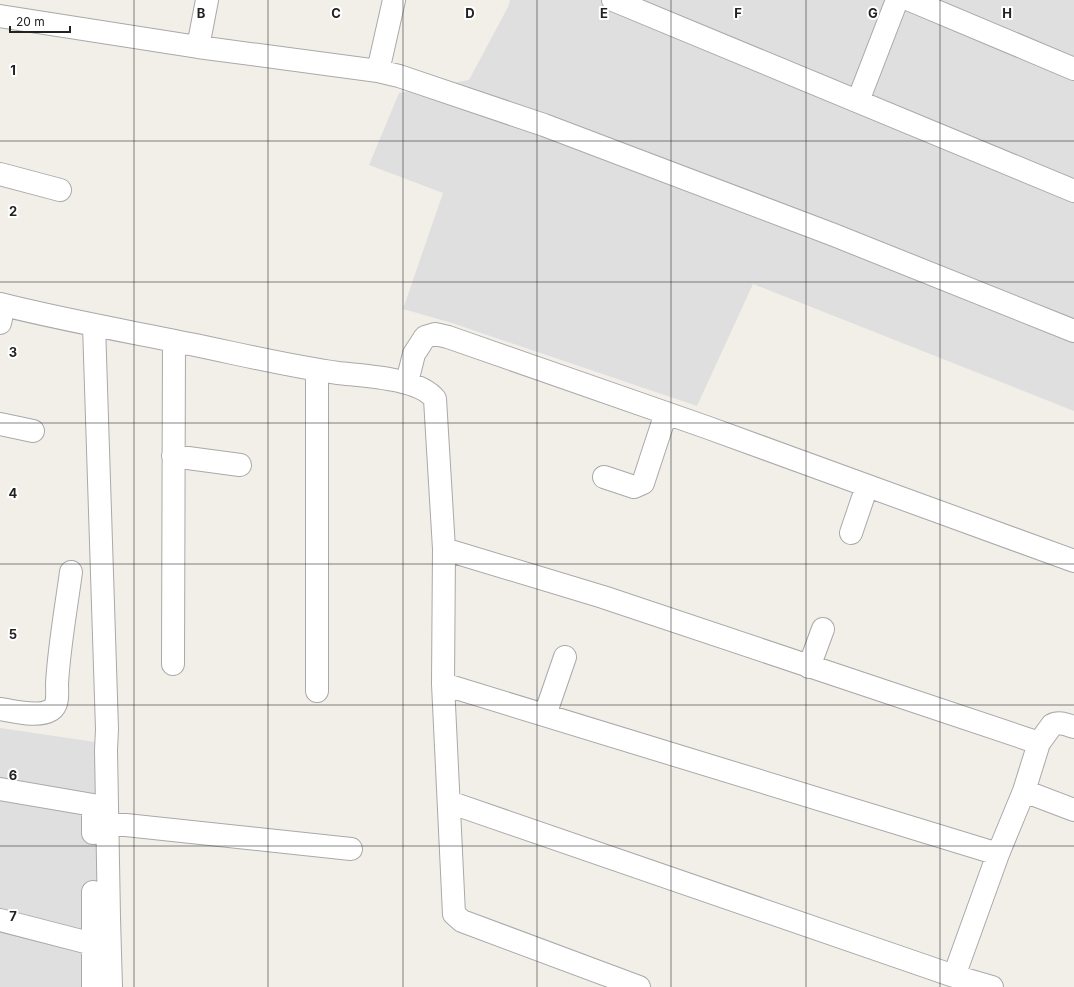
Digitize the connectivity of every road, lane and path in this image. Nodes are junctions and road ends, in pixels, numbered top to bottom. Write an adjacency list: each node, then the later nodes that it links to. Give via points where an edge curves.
1 (208, 0): 7 (street)
2 (394, 0): 9 (street)
3 (613, 0): 10 (street)
4 (897, 0): 10 (street)
5 (910, 0): 8 (street)
6 (13, 12): 7 (street)
7 (198, 47): 9 (street)
8 (1074, 69)
9 (378, 71): 16 (street, via 544,125 834,234)
10 (858, 101): 13 (street)
11 (0, 174): 12 (street)
12 (60, 190)
13 (1074, 191)
14 (1, 310): 15 (street)
15 (94, 325): 17 (street); 45 (street, via 107,729)
16 (1074, 331)
17 (174, 341): 18 (street); 23 (street)
18 (317, 370): 19 (street); 36 (street)
19 (407, 382): 20 (street, via 414,354 425,337 436,334); 28 (street, via 431,393 435,399)
20 (666, 413): 25 (street, via 643,483 634,487); 26 (street)
21 (0, 424): 22 (street)
22 (33, 431)
23 (173, 456): 24 (street); 33 (street)
24 (240, 465)
25 (604, 478)
26 (867, 486): 27 (street); 29 (street)
27 (851, 533)
28 (444, 549): 34 (street, via 603,597); 35 (street)
29 (1074, 561)
30 (71, 572): 37 (street, via 56,704 46,712 31,714)
31 (823, 628): 34 (street)
32 (565, 657): 38 (street)
33 (173, 664)
34 (809, 667): 40 (street)
35 (443, 684): 38 (street); 43 (street)
36 (317, 691)
37 (0, 709)
38 (545, 715): 47 (street)
39 (1074, 727): 40 (street, via 1055,723)
40 (1039, 743): 42 (street)
41 (0, 789): 49 (street, via 93,805)
42 (1024, 791): 44 (street); 47 (street)
43 (449, 802): 50 (street); 53 (street, via 454,914 457,918)
44 (1074, 810)
45 (107, 823): 46 (street); 52 (street)
46 (351, 849)
47 (998, 854): 50 (street)
48 (0, 920): 49 (street)
49 (93, 944): 51 (street)
50 (954, 976): 54 (street)
51 (93, 987)
52 (111, 987)
53 (639, 987)
54 (992, 987)

